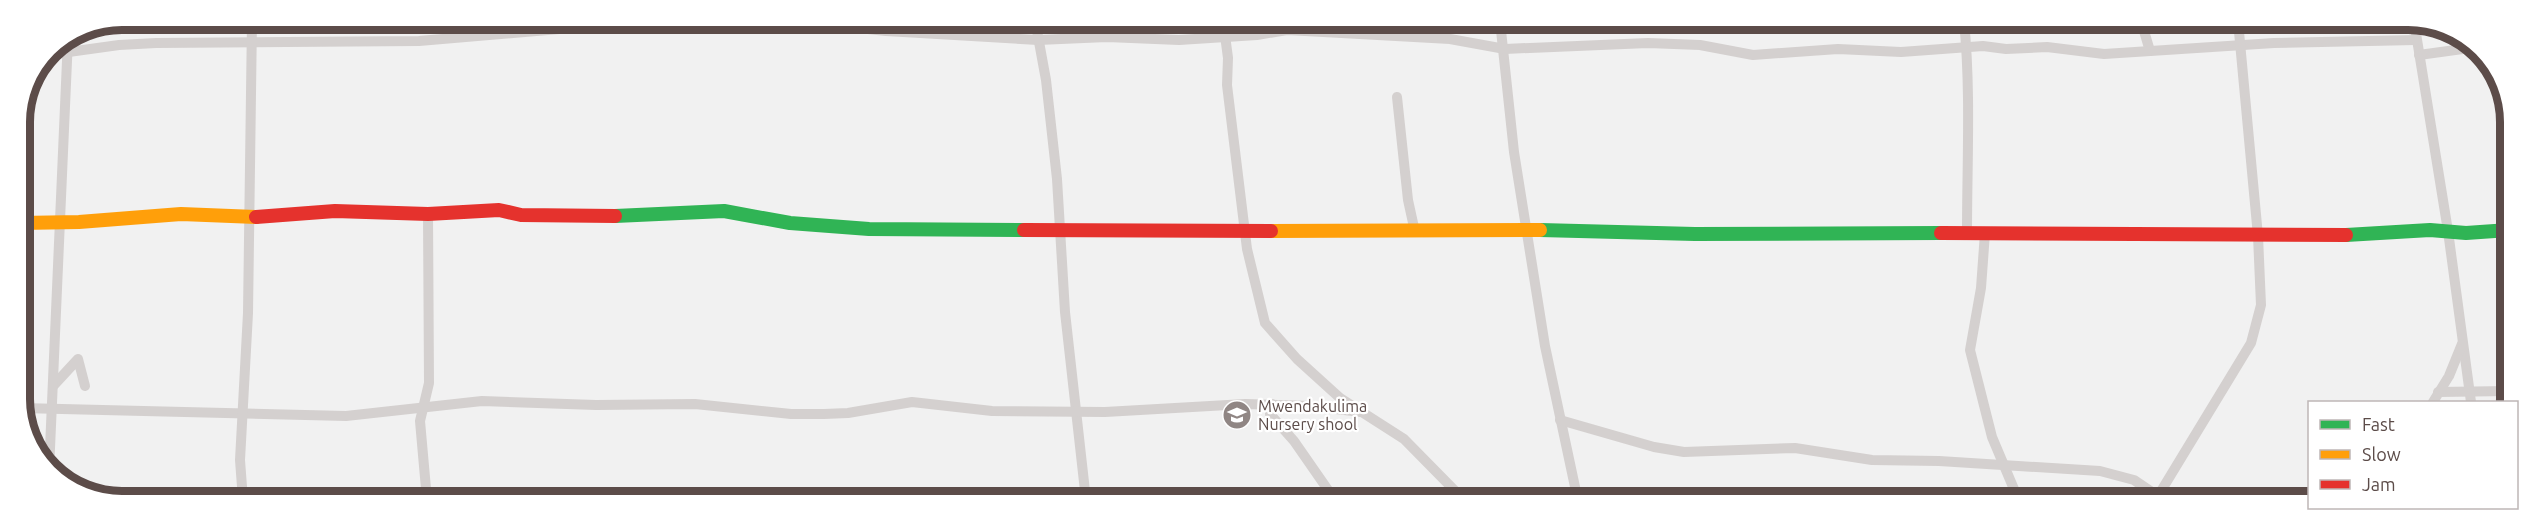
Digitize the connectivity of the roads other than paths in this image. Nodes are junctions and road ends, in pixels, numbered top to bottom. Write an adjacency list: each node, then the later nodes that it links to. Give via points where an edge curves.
1 (252, 30): 14 (street)
2 (500, 30): 14 (street, via 429,41)
3 (879, 30): 12 (street)
4 (1036, 30): 12 (street)
5 (1224, 30): 11 (street)
6 (1501, 30): 18 (street)
7 (1965, 30): 16 (street)
8 (2144, 30): 20 (street)
9 (2239, 30): 15 (street)
10 (2415, 31): 13 (street)
11 (1224, 37): 12 (street); 18 (street, via 1287,30 1450,39); 31 (street)
12 (1038, 40): 29 (street, via 1057,179)
13 (2416, 40): 15 (street); 23 (street)
14 (251, 42): 22 (street, via 119,45); 26 (street)
15 (2241, 45): 20 (street); 37 (street)
16 (1966, 47): 18 (street, via 1753,55 1700,45 1648,42); 20 (street, via 2047,47 2104,54); 35 (street)
17 (67, 49): 22 (street)
18 (1504, 49): 30 (street, via 1514,152)
19 (2464, 49): 23 (street)
20 (2150, 51)
21 (60, 54): 22 (street)
22 (67, 54): 27 (street)
23 (2419, 55): 32 (street)
24 (1397, 98): 34 (street)
25 (428, 214): 26 (street, via 335,211); 29 (street, via 499,210 521,215 579,216 724,211 814,226); 46 (street, via 430,344)
26 (249, 218): 27 (street, via 181,214); 51 (street)
27 (62, 222): 28 (street); 39 (street)
28 (30, 223)
29 (1058, 229): 31 (street); 49 (street)
30 (1528, 229): 34 (street); 35 (street, via 1695,234); 52 (street)
31 (1245, 231): 34 (street); 50 (street, via 1265,323 1297,359)
32 (2448, 231): 33 (street); 37 (street); 38 (street)
33 (2500, 231)
34 (1415, 232)
35 (1967, 233): 36 (street)
36 (1985, 233): 37 (street); 54 (street, via 1980,299 1970,350)
37 (2258, 236): 63 (street, via 2261,305 2256,328)
38 (2463, 341): 41 (street); 43 (street)
39 (54, 385): 40 (street, via 78,359); 48 (street)
40 (85, 386)
41 (2438, 392): 43 (street); 44 (street)
42 (2500, 392): 43 (street)
43 (2470, 397)
44 (2434, 401)
45 (1272, 404): 49 (street); 50 (street); 58 (street, via 1270,414)
46 (425, 406): 49 (street, via 482,401 695,404 824,414 912,402 992,411); 51 (street, via 346,416); 56 (street, via 420,421)
47 (31, 408): 48 (street)
48 (53, 409): 51 (street); 53 (street)
49 (1076, 411): 57 (street)
50 (1360, 412): 59 (street, via 1404,440)
51 (244, 413): 55 (street)
52 (1560, 420): 54 (street, via 1684,452 1795,448 1872,460); 60 (street)
53 (51, 457)
54 (2001, 464): 61 (street); 62 (street, via 2100,471 2134,480)
55 (242, 491)
56 (427, 491)
57 (1085, 491)
58 (1328, 491)
59 (1455, 491)
60 (1576, 491)
61 (2014, 491)
62 (2148, 491)
63 (2164, 491)

